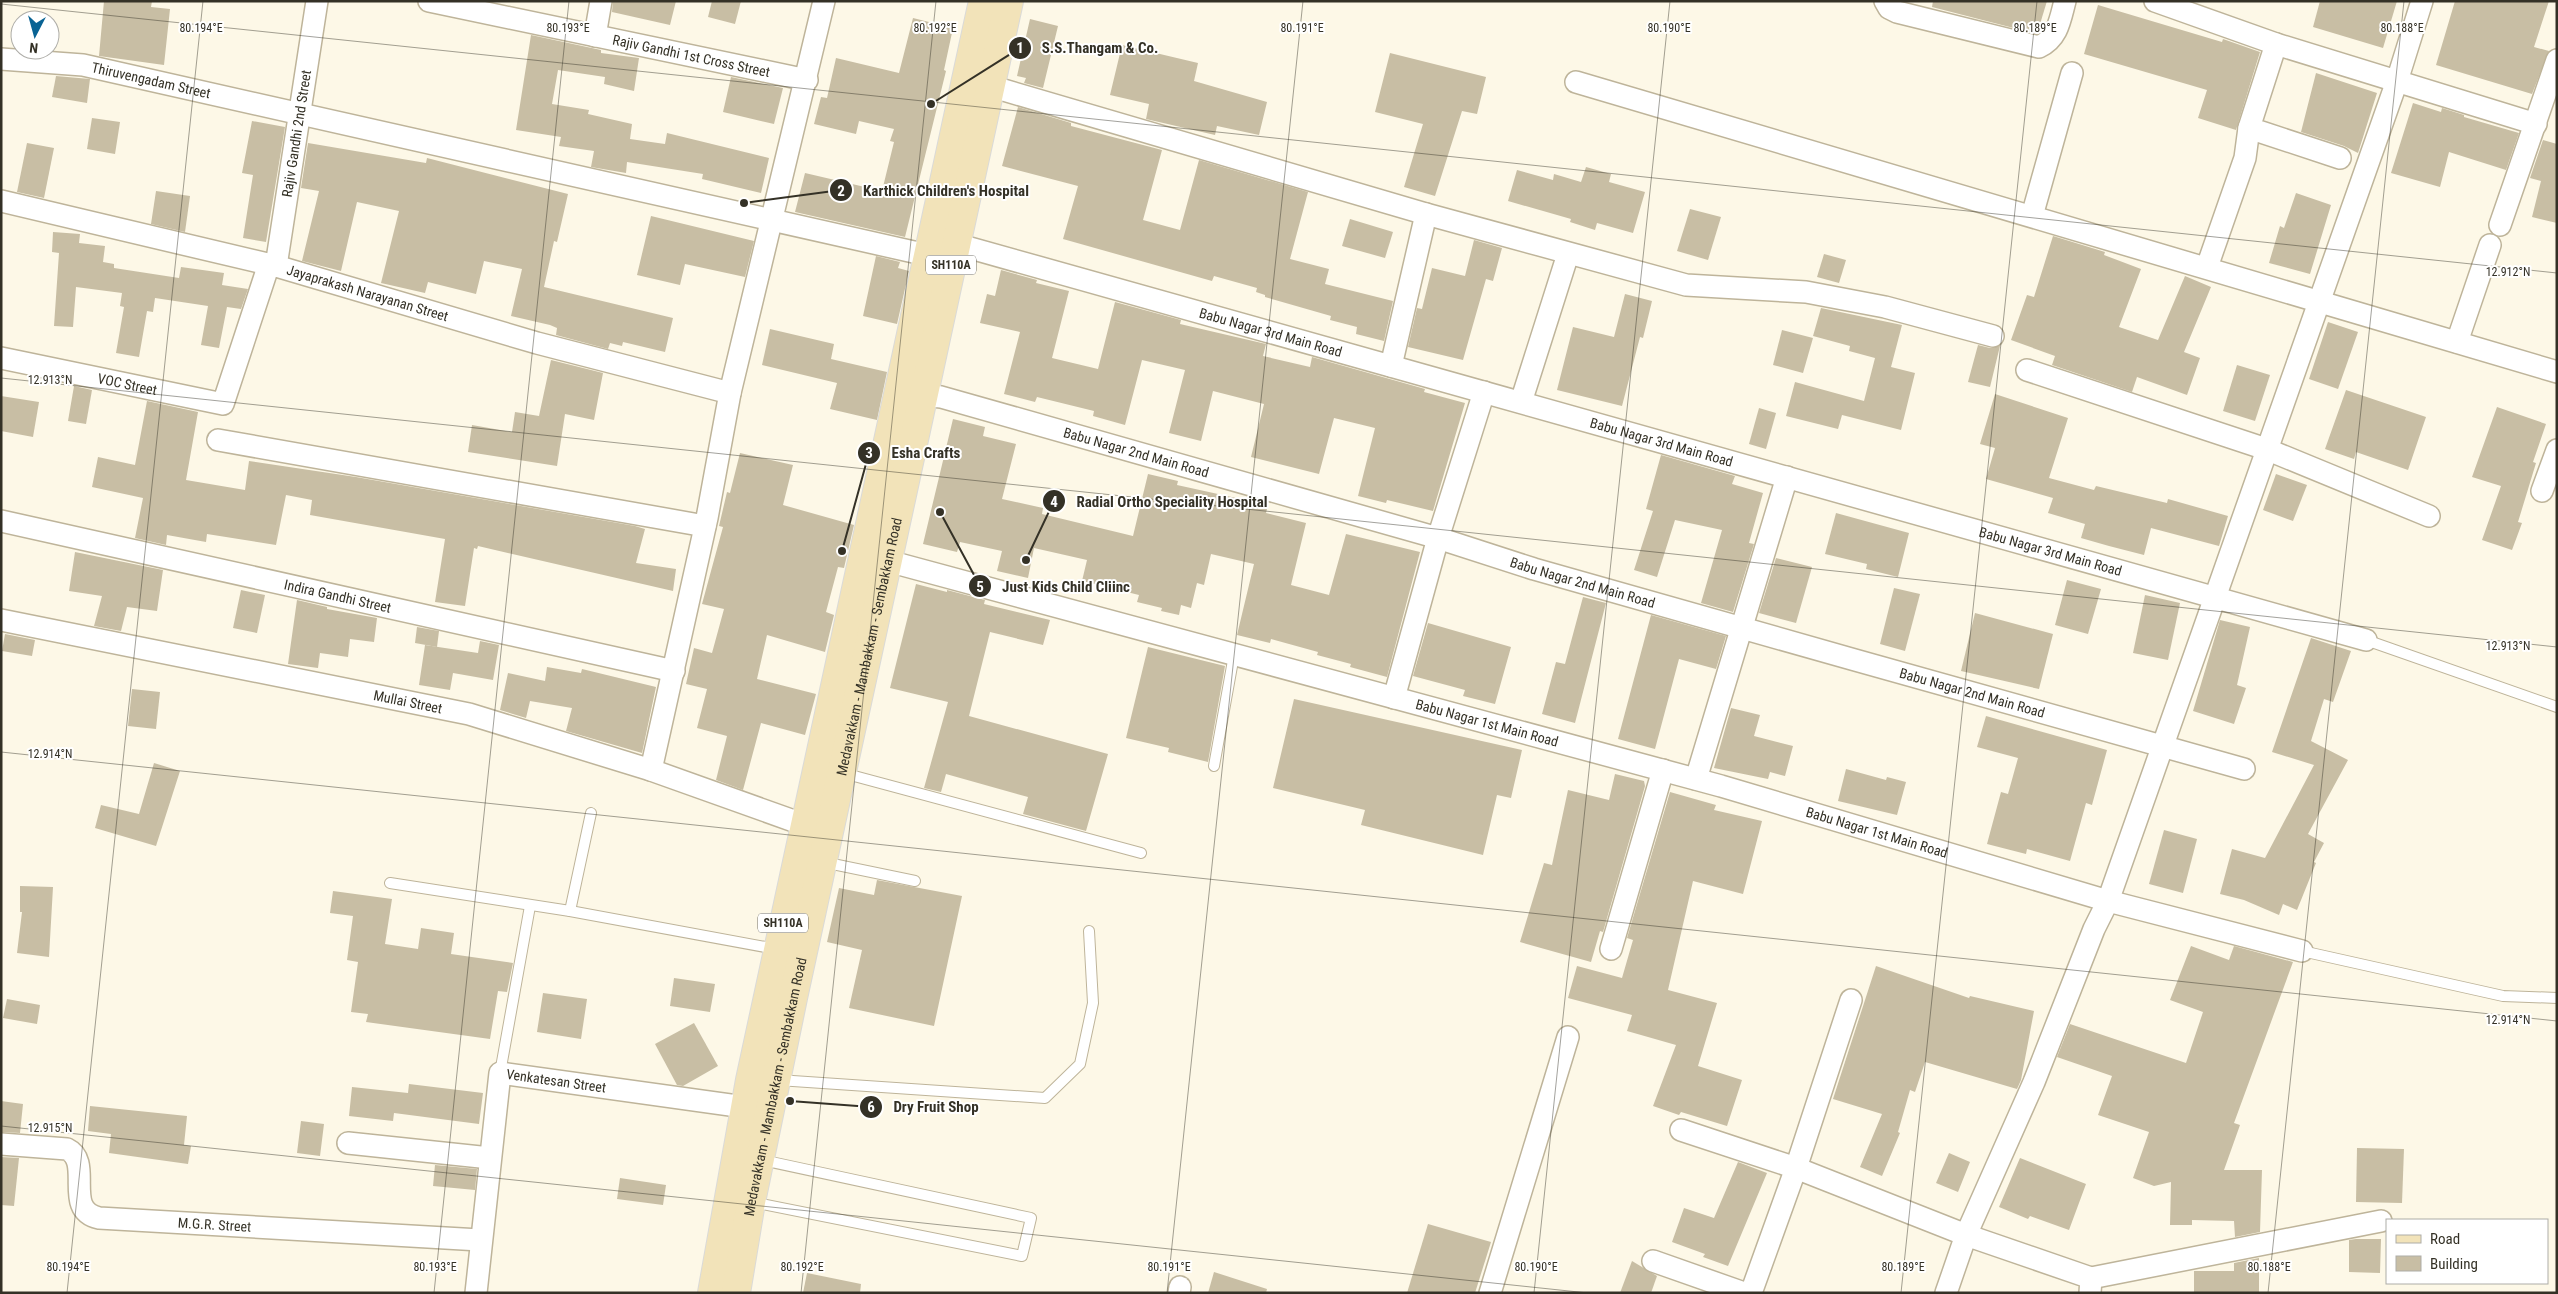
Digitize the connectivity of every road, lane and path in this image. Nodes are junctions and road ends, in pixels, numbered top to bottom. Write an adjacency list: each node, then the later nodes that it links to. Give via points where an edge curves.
1 (317, 1): 20 (street, Rajiv Gandhi 2nd Street)
2 (429, 1): 11 (street, Rajiv Gandhi 1st Cross Street)
3 (601, 1): 11 (street)
4 (824, 1): 16 (street)
5 (983, 1): 30 (main road, Medavakkam - Mambakkam - Sembakkam Road / SH110A)
6 (1009, 1): 19 (main road, Medavakkam - Mambakkam - Sembakkam Road / SH110A)
7 (1885, 1): 8 (street, via 1897,12 2039,47 2055,36)
8 (2065, 1)
9 (2155, 1): 12 (street)
10 (2422, 1): 17 (street)
11 (595, 36): 16 (street, Rajiv Gandhi 1st Cross Street)
12 (2276, 44): 17 (street); 22 (street)
13 (1, 60): 20 (street, Thiruvengadam Street, via 83,65)
14 (2557, 60): 21 (street)
15 (2072, 72): 26 (street)
16 (807, 80): 27 (street)
17 (2397, 81): 21 (street); 34 (street)
18 (1576, 82): 26 (street)
19 (990, 86): 25 (street); 30 (main road, Medavakkam - Mambakkam - Sembakkam Road / SH110A)
20 (299, 116): 27 (street, Thiruvengadam Street); 32 (street, Rajiv Gandhi 2nd Street)
21 (2536, 124): 28 (street)
22 (2249, 128): 23 (street); 33 (street, via 2245,158)
23 (2340, 158)
24 (1, 201): 32 (street, Jayaprakash Narayanan Street)
25 (1426, 214): 31 (street); 38 (street)
26 (2032, 216): 33 (street)
27 (771, 220): 30 (street, Babu Nagar 3rd Main Road); 42 (street)
28 (2500, 225)
29 (2490, 245): 36 (street)
30 (938, 246): 38 (street, Babu Nagar 3rd Main Road); 43 (main road, Medavakkam - Mambakkam - Sembakkam Road / SH110A); 55 (main road, Medavakkam - Mambakkam - Sembakkam Road / SH110A)
31 (1568, 254): 35 (street, via 1686,285 1806,292 1885,307); 44 (street)
32 (273, 265): 42 (street, Jayaprakash Narayanan Street, via 537,343); 45 (street, Rajiv Gandhi 2nd Street)
33 (2207, 267): 34 (street)
34 (2318, 300): 36 (street); 47 (street)
35 (1993, 336)
36 (2457, 342): 40 (street)
37 (1, 358): 45 (street, VOC Street)
38 (1391, 366): 41 (street, Babu Nagar 3rd Main Road)
39 (2027, 370): 47 (street)
40 (2557, 372)
41 (1484, 392): 44 (street, Babu Nagar 3rd Main Road); 54 (street)
42 (730, 393): 53 (street)
43 (923, 395): 54 (street, Babu Nagar 2nd Main Road, via 941,397); 55 (main road, Medavakkam - Mambakkam - Sembakkam Road / SH110A)
44 (1521, 402): 49 (street, Babu Nagar 3rd Main Road)
45 (224, 404)
46 (218, 440): 53 (street)
47 (2266, 449): 51 (street); 56 (street)
48 (2557, 450): 50 (street)
49 (1786, 477): 56 (street, Babu Nagar 3rd Main Road); 58 (street)
50 (2542, 491)
51 (2430, 516)
52 (1, 521): 61 (street, Indira Gandhi Street)
53 (705, 526): 61 (street)
54 (1438, 538): 58 (street, Babu Nagar 2nd Main Road, via 1534,569); 62 (street)
55 (875, 558): 60 (street, Babu Nagar 1st Main Road); 69 (main road, Medavakkam - Mambakkam - Sembakkam Road / SH110A); 72 (main road, Medavakkam - Mambakkam - Sembakkam Road / SH110A)
56 (2214, 597): 59 (street, Babu Nagar 3rd Main Road); 64 (street)
57 (1, 620): 67 (street, Mullai Street, via 469,714)
58 (1740, 627): 64 (street, Babu Nagar 2nd Main Road); 70 (street)
59 (2366, 640): 63 (lane)
60 (1234, 655): 62 (street, Babu Nagar 1st Main Road); 65 (lane)
61 (674, 671): 67 (street)
62 (1394, 698): 68 (street, Babu Nagar 1st Main Road)
63 (2557, 707)
64 (2162, 747): 66 (street, Babu Nagar 2nd Main Road); 77 (street)
65 (1214, 766)
66 (2244, 769)
67 (651, 770): 72 (street, Mullai Street)
68 (1663, 770): 70 (street, Babu Nagar 1st Main Road); 81 (street)
69 (841, 773): 73 (lane); 74 (main road, Medavakkam - Mambakkam - Sembakkam Road / SH110A)
70 (1696, 779): 77 (street, Babu Nagar 1st Main Road)
71 (591, 813): 79 (lane)
72 (805, 825): 83 (main road, Medavakkam - Mambakkam - Sembakkam Road / SH110A)
73 (1141, 853)
74 (822, 862): 75 (lane); 83 (main road, Medavakkam - Mambakkam - Sembakkam Road / SH110A)
75 (915, 881)
76 (390, 883): 78 (lane)
77 (2108, 901): 82 (street, Babu Nagar 1st Main Road); 98 (street, via 2034,1082)
78 (530, 906): 79 (lane); 87 (lane)
79 (570, 911): 83 (lane)
80 (1090, 932): 88 (lane, via 1093,1003 1080,1064 1045,1098)
81 (1612, 948)
82 (2302, 951): 84 (lane, via 2504,996)
83 (790, 952): 88 (main road, Medavakkam - Mambakkam - Sembakkam Road / SH110A); 89 (main road, Medavakkam - Mambakkam - Sembakkam Road / SH110A)
84 (2557, 998)
85 (1851, 1000): 95 (street)
86 (1568, 1037): 105 (street)
87 (500, 1073): 89 (street, Venkatesan Street); 93 (street, Venkatesan Street)
88 (777, 1080): 89 (main road, Medavakkam - Mambakkam - Sembakkam Road / SH110A)
89 (757, 1109): 94 (main road, Medavakkam - Mambakkam - Sembakkam Road / SH110A); 103 (main road, Medavakkam - Mambakkam - Sembakkam Road / SH110A)
90 (1681, 1130): 95 (street)
91 (348, 1143): 93 (street)
92 (1, 1144): 99 (street, M.G.R. Street, via 73,1152 78,1158 80,1194 85,1211 99,1218)
93 (490, 1158): 99 (street, Venkatesan Street)
94 (760, 1160): 96 (main road, Medavakkam - Mambakkam - Sembakkam Road / SH110A); 96 (lane, via 1031,1218 1022,1256)
95 (1796, 1168): 98 (street); 107 (street)
96 (751, 1202): 104 (main road, Medavakkam - Mambakkam - Sembakkam Road / SH110A)
97 (2381, 1221): 101 (street)
98 (1966, 1235): 101 (street); 108 (street)
99 (480, 1240): 102 (street, Venkatesan Street)
100 (1654, 1262): 106 (street)
101 (2090, 1285)
102 (476, 1293)
103 (712, 1293)
104 (736, 1293)
105 (1490, 1293)
106 (1744, 1293)
107 (1751, 1293)
108 (1946, 1293)

